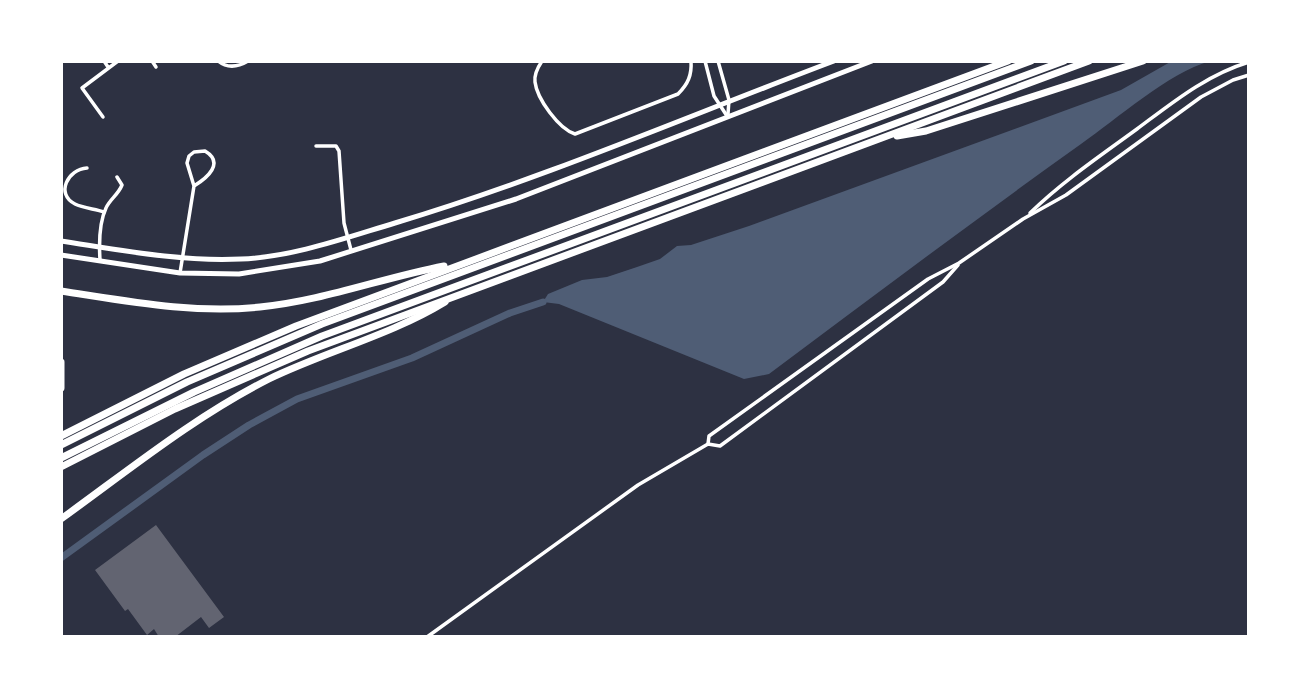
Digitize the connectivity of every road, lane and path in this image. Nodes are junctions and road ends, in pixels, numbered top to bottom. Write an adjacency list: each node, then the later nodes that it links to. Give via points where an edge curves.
1 (104, 61): 19 (street)
2 (118, 61): 19 (street)
3 (152, 61): 18 (street)
4 (218, 61): 5 (street, via 226,66)
5 (248, 61)
6 (542, 61): 7 (street, via 535,84 560,125 575,134 678,94 690,77)
7 (691, 61)
8 (705, 61): 22 (street)
9 (718, 61): 21 (street)
10 (834, 61): 21 (street)
11 (872, 61): 23 (street)
12 (1008, 61): 38 (highway)
13 (1031, 61): 48 (highway, via 322,324 187,382)
14 (1064, 61): 49 (highway, via 313,340 194,391)
15 (1089, 61): 25 (highway)
16 (1143, 61): 25 (highway, via 926,131)
17 (1249, 62): 31 (street, via 1194,87 1059,185)
18 (156, 67)
19 (108, 68): 24 (street, via 82,88)
20 (1249, 75): 31 (street, via 1200,97 1066,195)
21 (729, 100): 22 (street); 23 (street)
22 (719, 104): 23 (street); 32 (street, via 559,169)
23 (727, 116): 35 (street, via 516,200)
24 (103, 117)
25 (876, 141): 43 (highway)
26 (316, 146): 32 (street, via 336,146 339,151)
27 (88, 168): 30 (street, via 67,179 66,194 75,204)
28 (117, 177): 30 (street, via 122,185)
29 (194, 186): 29 (street, via 210,175 215,163 205,151 189,156); 37 (street)
30 (104, 212): 34 (street)
31 (1023, 219): 40 (street)
32 (348, 237): 35 (street); 37 (street, via 274,256)
33 (61, 241): 34 (street)
34 (99, 247): 37 (street); 39 (street)
35 (351, 250): 41 (street, via 274,270)
36 (61, 255): 39 (street)
37 (182, 258): 41 (street)
38 (468, 261): 42 (highway, via 304,301 252,308 172,307); 46 (highway, via 252,344)
39 (100, 262): 41 (street)
40 (959, 263): 47 (street, via 928,279 709,436); 47 (street, via 943,282 720,446)
41 (180, 273)
42 (61, 291)
43 (460, 293): 50 (highway, via 242,378); 51 (highway, via 425,315 291,369 229,401)
44 (61, 362): 45 (highway)
45 (61, 388)
46 (61, 436)
47 (708, 444): 52 (street, via 638,485)
48 (61, 445)
49 (61, 458)
50 (61, 467)
51 (61, 519)
52 (427, 637)

